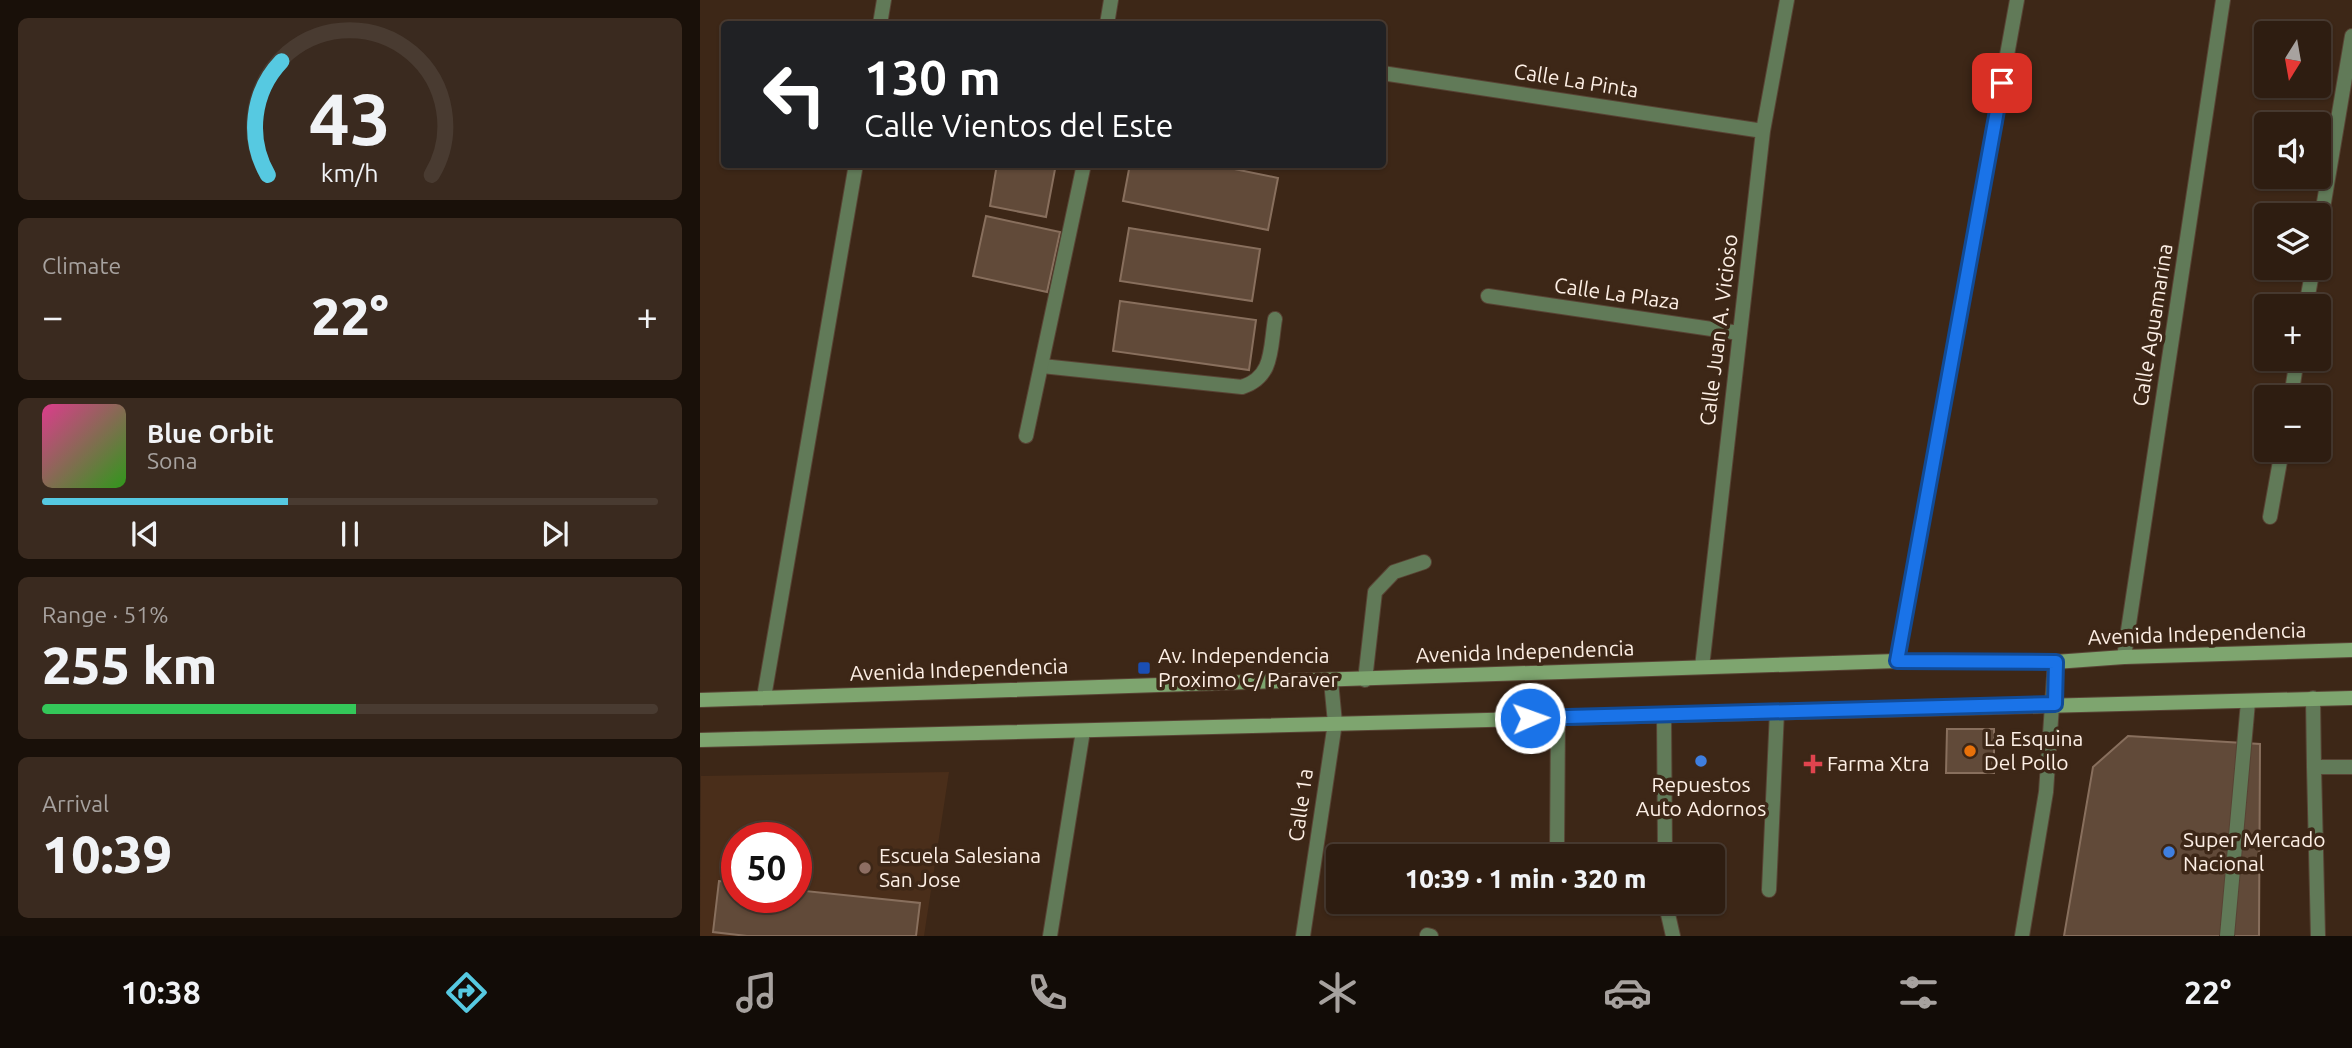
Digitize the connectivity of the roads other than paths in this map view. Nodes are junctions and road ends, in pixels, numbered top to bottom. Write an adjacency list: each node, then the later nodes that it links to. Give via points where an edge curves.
1 (884, 0): 6 (street)
2 (1111, 0): 7 (street)
3 (1787, 0): 10 (street, Calle Juan A. Vicioso)
4 (2017, 0): 24 (street)
5 (2223, 0): 23 (street, Calle Aguamarina)
6 (880, 21)
7 (1108, 21)
8 (2352, 36): 13 (street)
9 (1386, 74): 10 (street, Calle La Pinta)
10 (1763, 131): 16 (street, Calle Juan A. Vicioso)
11 (855, 168): 29 (street)
12 (1083, 168): 17 (street)
13 (2324, 203)
14 (1488, 296): 16 (street, Calle La Plaza)
15 (1275, 319): 17 (street, via 1266,371 1255,383 1242,387)
16 (1739, 334): 26 (street, Calle Juan A. Vicioso)
17 (1042, 366): 18 (street)
18 (1026, 436)
19 (2280, 462): 20 (street)
20 (2270, 517)
21 (1424, 562): 27 (street, via 1395,572 1375,592)
22 (2352, 650): 23 (main road, Avenida Independencia)
23 (2124, 657): 25 (main road, Avenida Independencia)
24 (1897, 661): 25 (main road, Avenida Independencia); 26 (main road, Avenida Independencia)
25 (2056, 662): 34 (street)
26 (1702, 667): 27 (main road, Avenida Independencia)
27 (1365, 680): 28 (main road, Avenida Independencia)
28 (1331, 681): 29 (main road, Avenida Independencia); 38 (street, Calle 1a)
29 (764, 697): 32 (main road, Avenida Independencia)
30 (2313, 698): 31 (main road); 33 (main road); 42 (street)
31 (2352, 698)
32 (700, 700)
33 (2248, 702): 34 (main road); 51 (street)
34 (2055, 704): 35 (main road); 50 (street)
35 (1777, 711): 36 (main road); 45 (street)
36 (1664, 714): 37 (main road); 44 (street)
37 (1558, 717): 38 (main road); 43 (street)
38 (1335, 723): 39 (main road); 48 (street, Calle 1a)
39 (1083, 730): 40 (main road); 47 (street)
40 (700, 740)
41 (2352, 767): 42 (street)
42 (2314, 768): 52 (street)
43 (1557, 844)
44 (1665, 844)
45 (1769, 890)
46 (1668, 914): 49 (street)
47 (1050, 936)
48 (1303, 936)
49 (1673, 936)
50 (2022, 936)
51 (2227, 936)
52 (2318, 936)

